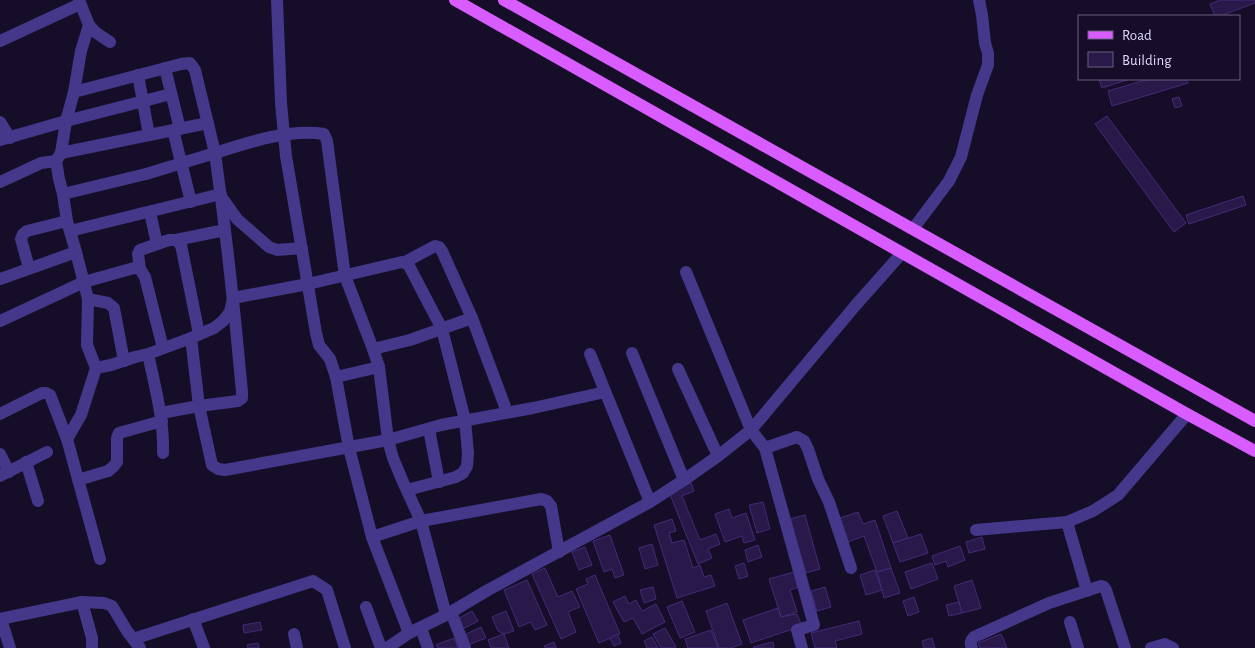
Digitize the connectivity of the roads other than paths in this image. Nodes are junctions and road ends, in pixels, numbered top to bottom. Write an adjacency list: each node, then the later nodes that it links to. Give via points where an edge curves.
1 (277, 0): 18 (street)
2 (455, 0): 36 (main road)
3 (504, 0): 30 (main road)
4 (979, 0): 30 (street, via 988,65 961,157 949,181)
5 (80, 2): 6 (street); 7 (street)
6 (89, 25): 8 (street); 11 (street)
7 (0, 41)
8 (110, 42)
9 (165, 68): 10 (street); 12 (street); 16 (street, via 190,63 195,70)
10 (138, 75): 11 (street); 13 (street)
11 (74, 92): 14 (street)
12 (171, 94): 13 (street); 17 (street)
13 (143, 101): 14 (street); 19 (street)
14 (66, 121): 20 (street); 22 (street)
15 (0, 122): 20 (street)
16 (208, 123): 17 (street); 21 (street)
17 (176, 130): 19 (street); 23 (street)
18 (284, 134): 21 (street); 34 (street); 41 (street, via 324,134)
19 (149, 135): 22 (street)
20 (5, 139)
21 (215, 153): 23 (street); 26 (street)
22 (58, 157): 24 (street); 25 (street)
23 (182, 164): 25 (street); 27 (street)
24 (0, 182)
25 (63, 194): 29 (street)
26 (221, 196): 27 (street); 31 (street); 34 (street, via 237,219 269,247 277,250)
27 (191, 202): 28 (street)
28 (150, 212): 29 (street); 33 (street)
29 (68, 226): 35 (street); 38 (street, via 23,234 21,239)
30 (913, 229): 68 (main road)
31 (225, 230): 32 (street); 45 (street)
32 (176, 240): 33 (street); 50 (street, via 181,245)
33 (157, 244): 39 (street, via 140,250)
34 (302, 248): 44 (street)
35 (76, 252): 38 (street); 43 (street)
36 (902, 253): 65 (main road); 70 (street)
37 (406, 262): 41 (street); 47 (street, via 438,247); 49 (street)
38 (29, 268): 42 (street)
39 (140, 269): 43 (street); 51 (street, via 145,276)
40 (686, 272): 70 (street)
41 (345, 276): 44 (street); 52 (street)
42 (0, 279)
43 (84, 282): 46 (street); 48 (street)
44 (308, 284): 45 (street); 60 (street, via 318,345 330,359)
45 (233, 298): 50 (street, via 230,312 223,320); 62 (street, via 242,398)
46 (88, 299): 56 (street, via 108,303 114,308); 58 (street, via 87,345)
47 (472, 318): 49 (street); 63 (street)
48 (0, 322)
49 (442, 329): 52 (street); 67 (street)
50 (195, 336): 51 (street); 62 (street)
51 (163, 348): 54 (street)
52 (373, 348): 57 (street)
53 (632, 353): 83 (street)
54 (148, 354): 56 (street); 66 (street)
55 (590, 354): 61 (street)
56 (124, 360): 58 (street)
57 (379, 367): 60 (street); 72 (street)
58 (96, 368): 71 (street, via 81,415)
59 (678, 369): 79 (street)
60 (336, 377): 73 (street)
61 (605, 392): 63 (street); 87 (street)
62 (199, 406): 66 (street); 73 (street, via 212,465 218,470)
63 (507, 412): 67 (street)
64 (0, 414): 71 (street, via 46,393 50,395)
65 (1187, 414): 75 (main road); 89 (street, via 1118,495)
66 (162, 417): 77 (street); 82 (street, via 119,433 116,438 117,462 113,467)
67 (465, 420): 69 (street); 84 (street, via 467,466 463,473)
68 (1255, 421)
69 (429, 429): 72 (street); 84 (street)
70 (751, 430): 74 (street); 79 (street)
71 (67, 439): 82 (street)
72 (388, 440): 73 (street); 85 (street)
73 (349, 448): 91 (street)
74 (765, 448): 94 (street, via 797,437 804,441); 115 (street, via 814,624 797,630)
75 (1255, 451)
76 (47, 452): 80 (street)
77 (163, 453)
78 (0, 454): 81 (street)
79 (718, 456): 83 (street)
80 (26, 462): 81 (street); 86 (street)
81 (4, 474)
82 (78, 480): 93 (street)
83 (684, 480): 87 (street)
84 (439, 482): 85 (street)
85 (407, 490): 88 (street)
86 (38, 501)
87 (650, 502): 92 (street)
88 (421, 521): 91 (street); 92 (street, via 541,499 551,506); 99 (street)
89 (1067, 522): 90 (street); 96 (street)
90 (976, 530)
91 (372, 537): 103 (street)
92 (559, 552): 99 (street)
93 (100, 560)
94 (851, 568)
95 (326, 584): 111 (street)
96 (1087, 591): 116 (street, via 1049,603 974,637 970,643); 118 (street, via 1104,587)
97 (82, 602): 100 (street); 105 (street, via 112,606); 108 (street)
98 (366, 607): 112 (street)
99 (448, 614): 103 (street); 114 (street)
100 (1, 619): 107 (street)
101 (193, 619): 105 (street); 109 (street); 111 (street, via 313,581 327,590)
102 (1070, 622): 117 (street)
103 (415, 630): 106 (street); 113 (street)
104 (294, 634): 110 (street)
105 (137, 644)
106 (392, 646)
107 (10, 648)
108 (92, 648)
109 (204, 648)
110 (297, 648)
111 (345, 648)
112 (381, 648)
113 (428, 648)
114 (465, 648)
115 (802, 648)
116 (972, 648)
117 (1078, 648)
118 (1125, 648)
119 (1151, 648): 120 (street, via 1164,644)
120 (1173, 648)

